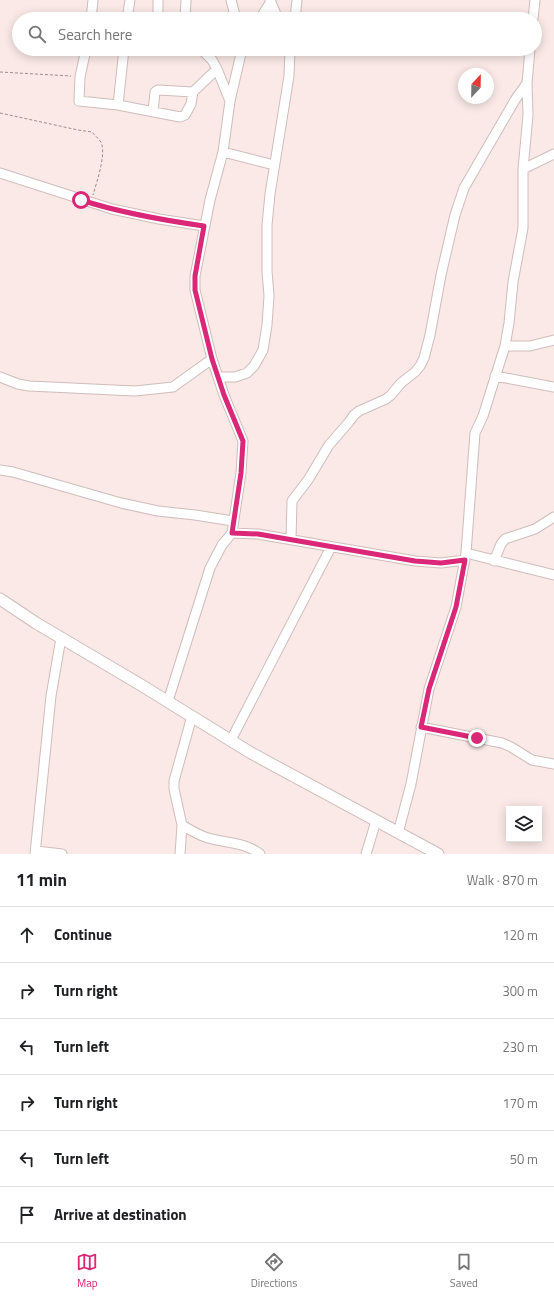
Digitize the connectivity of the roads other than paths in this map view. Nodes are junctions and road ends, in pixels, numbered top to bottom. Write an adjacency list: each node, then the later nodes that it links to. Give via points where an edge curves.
1 (94, 0): 9 (street)
2 (130, 0): 10 (street)
3 (158, 0): 11 (street)
4 (186, 0): 12 (street)
5 (231, 0): 13 (street)
6 (297, 0): 16 (street)
7 (535, 0): 17 (street)
8 (270, 1): 14 (street); 15 (street)
9 (93, 12)
10 (128, 12)
11 (158, 12)
12 (185, 12)
13 (234, 12)
14 (264, 12)
15 (275, 12)
16 (295, 12)
17 (534, 12)
18 (84, 56): 28 (street, via 79,101)
19 (123, 56): 28 (street)
20 (208, 56): 24 (street)
21 (240, 56): 27 (street)
22 (290, 56): 32 (street, via 289,76)
23 (529, 56): 25 (street)
24 (217, 69): 26 (street); 27 (street)
25 (527, 83): 33 (street, via 528,114); 47 (street, via 464,188 441,275 430,335 420,366 386,399 354,415 329,445 292,501)
26 (193, 92): 29 (street, via 158,90); 29 (street, via 185,116)
27 (230, 101): 30 (street)
28 (118, 105): 29 (street)
29 (153, 111)
30 (223, 152): 32 (street); 35 (street)
31 (554, 154): 33 (street)
32 (274, 165): 40 (street, via 267,225 269,296 263,350 247,373 235,377)
33 (523, 169): 37 (street, via 523,228)
34 (0, 173): 35 (street, via 112,209)
35 (204, 226): 38 (street, via 195,290)
36 (554, 340): 37 (street, via 530,346)
37 (505, 346): 39 (street)
38 (212, 359): 40 (street); 41 (street, via 173,387 155,389 119,391 44,388)
39 (495, 376): 42 (street); 49 (street, via 475,433)
40 (218, 377): 45 (street, via 243,441)
41 (0, 378)
42 (554, 387)
43 (0, 470): 45 (street, via 158,512)
44 (554, 517): 50 (street, via 535,529 505,539)
45 (233, 521): 46 (street)
46 (232, 533): 47 (street, via 258,534); 54 (street, via 222,545 210,568)
47 (291, 540): 48 (street)
48 (331, 547): 49 (street, via 441,563); 57 (street)
49 (466, 557): 50 (street); 56 (street, via 456,607 429,689)
50 (494, 561): 51 (street)
51 (554, 575)
52 (0, 599): 53 (main road)
53 (61, 638): 54 (main road); 62 (street, via 51,696)
54 (168, 701): 55 (main road)
55 (192, 716): 57 (main road); 60 (street, via 174,781)
56 (421, 727): 58 (street, via 502,743 532,760); 61 (street, via 411,784)
57 (231, 740): 59 (main road)
58 (554, 764)
59 (376, 821): 61 (main road); 67 (street)
60 (182, 825): 65 (street); 66 (street, via 198,834 244,846)
61 (398, 833): 63 (main road)
62 (35, 853): 64 (street)
63 (432, 853)
64 (62, 854)
65 (180, 854)
66 (260, 854)
67 (366, 854)

